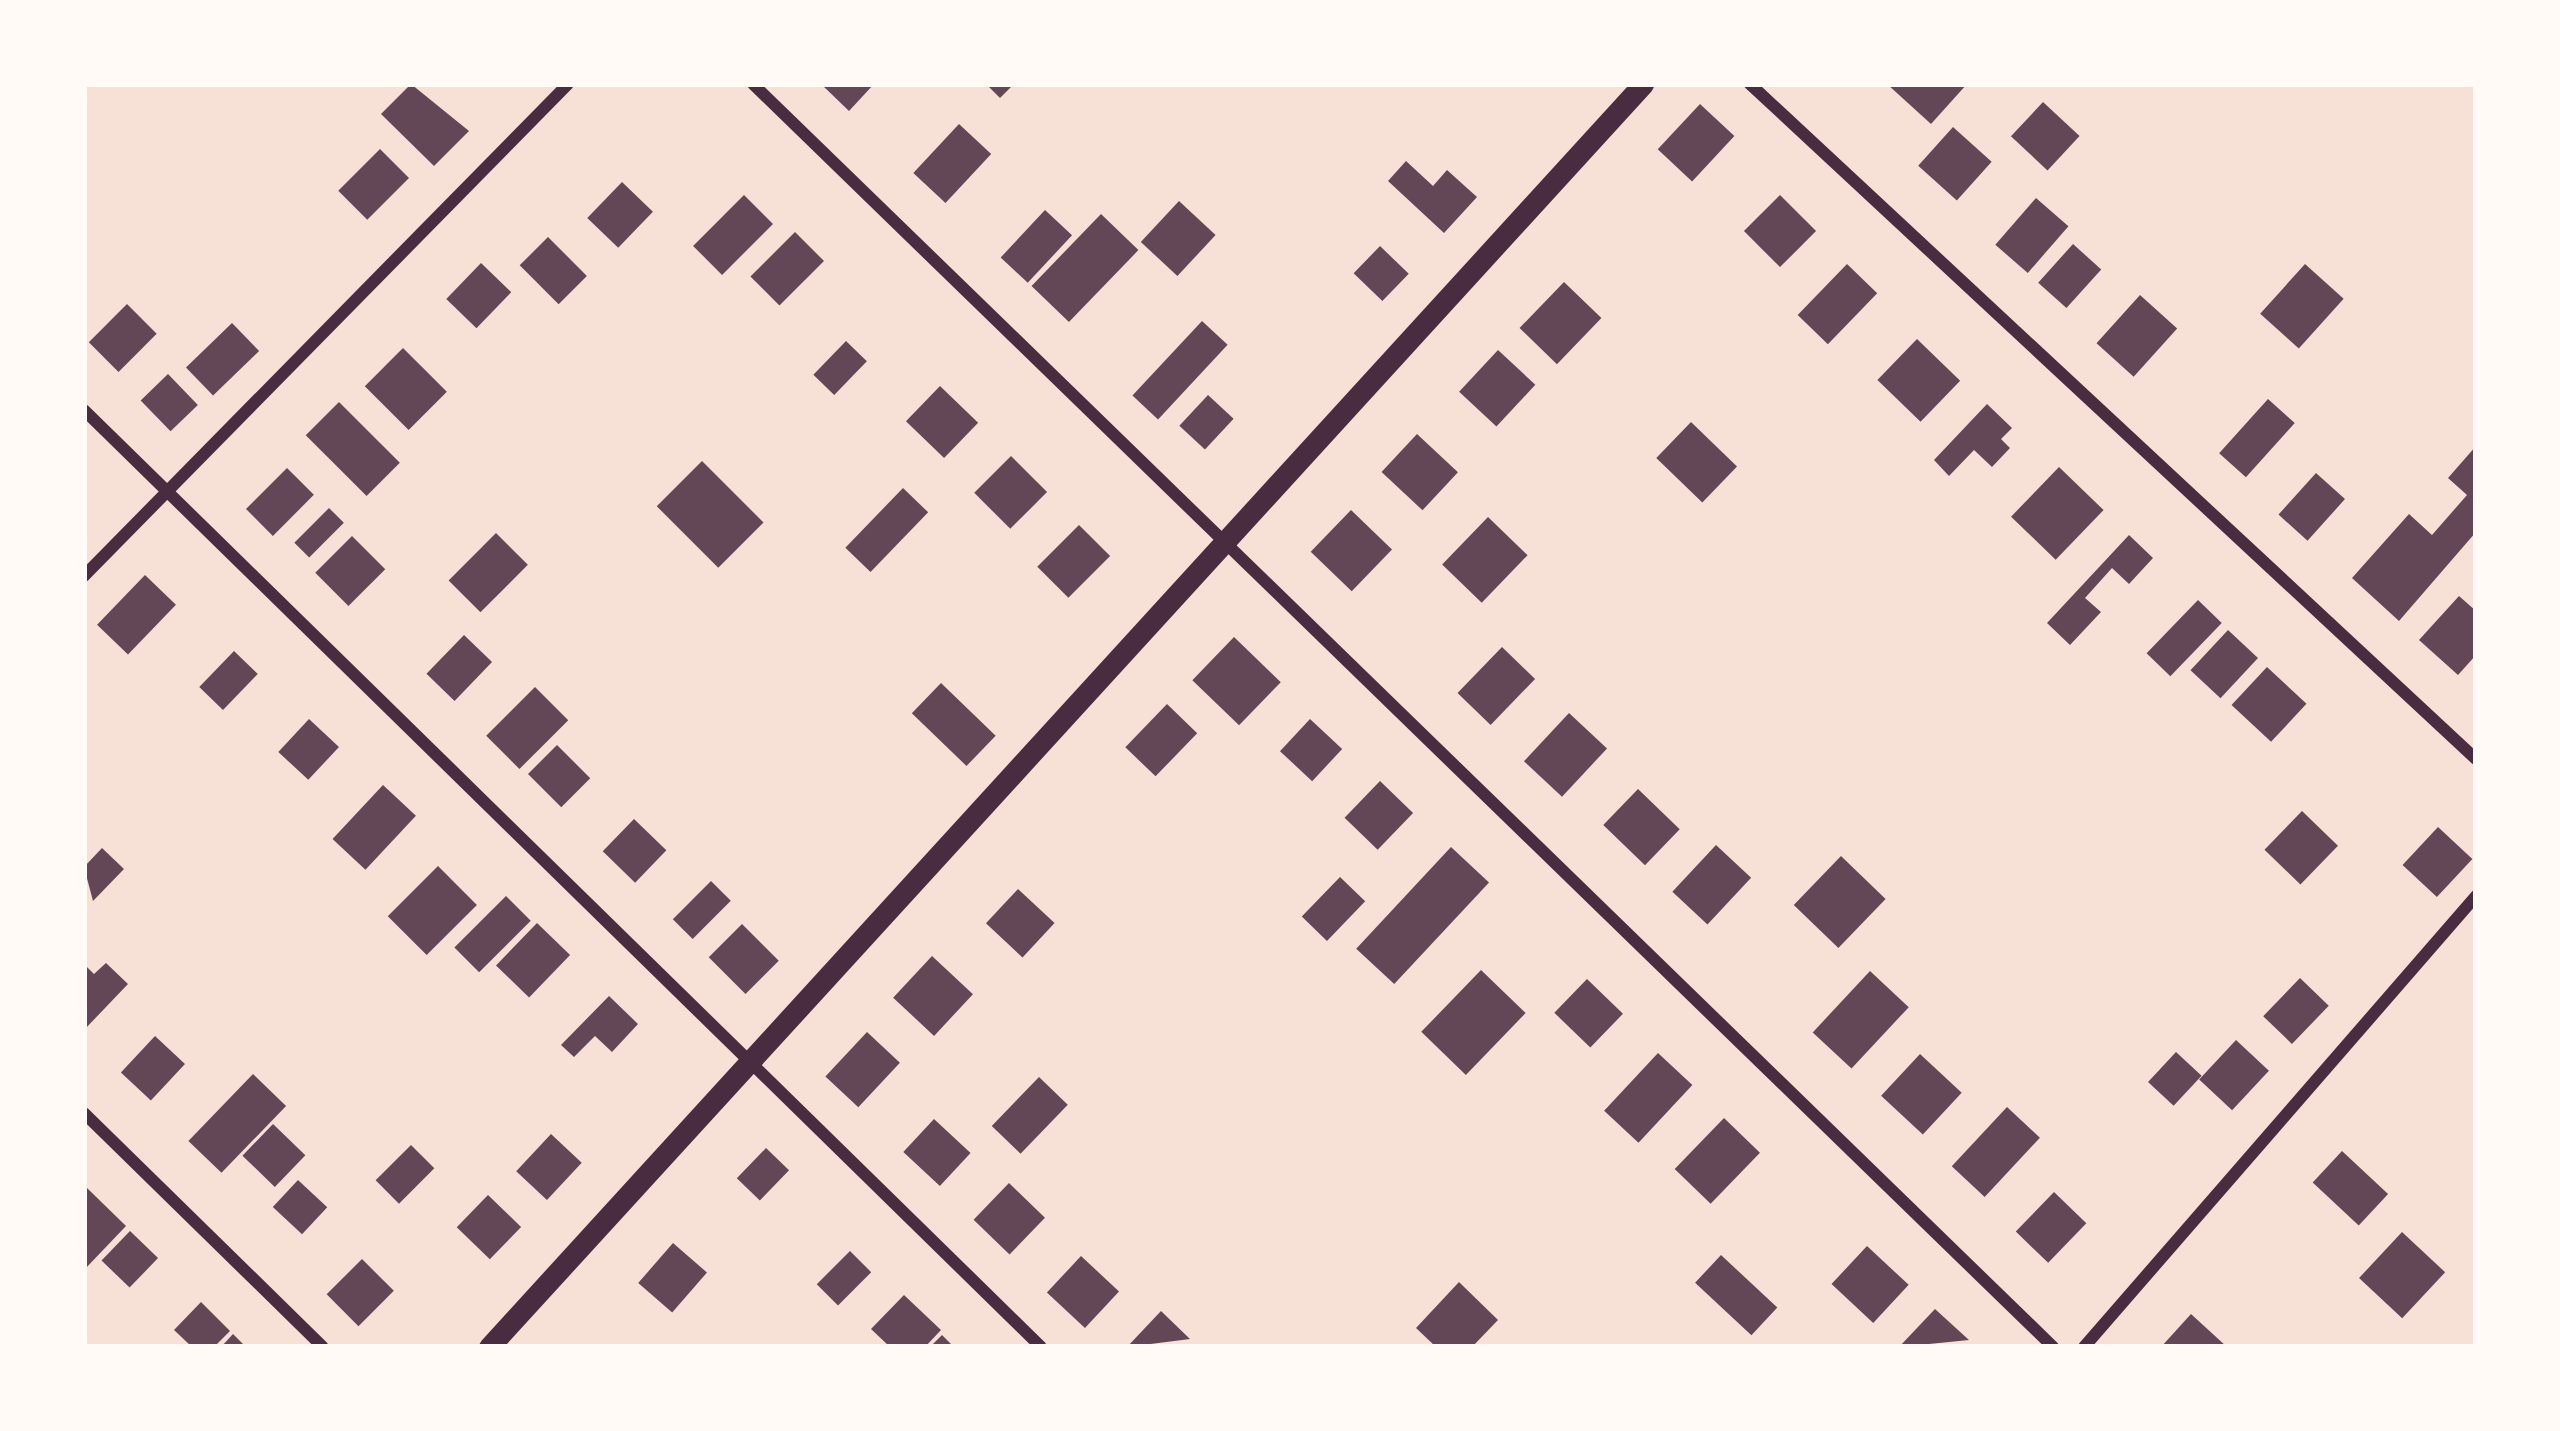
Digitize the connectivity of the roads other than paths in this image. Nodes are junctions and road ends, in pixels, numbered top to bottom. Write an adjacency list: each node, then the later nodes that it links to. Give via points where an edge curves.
1 (568, 84): 6 (street)
2 (753, 84): 7 (street)
3 (1643, 84): 7 (street)
4 (1750, 84): 9 (street)
5 (84, 410): 6 (street)
6 (167, 492): 8 (street); 11 (street)
7 (1227, 541): 11 (street); 16 (street)
8 (84, 576)
9 (2476, 759)
10 (2476, 896): 17 (street)
11 (749, 1070): 14 (street); 15 (street)
12 (84, 1114): 13 (street)
13 (323, 1347)
14 (489, 1347)
15 (1041, 1347)
16 (2053, 1347)
17 (2084, 1347)

